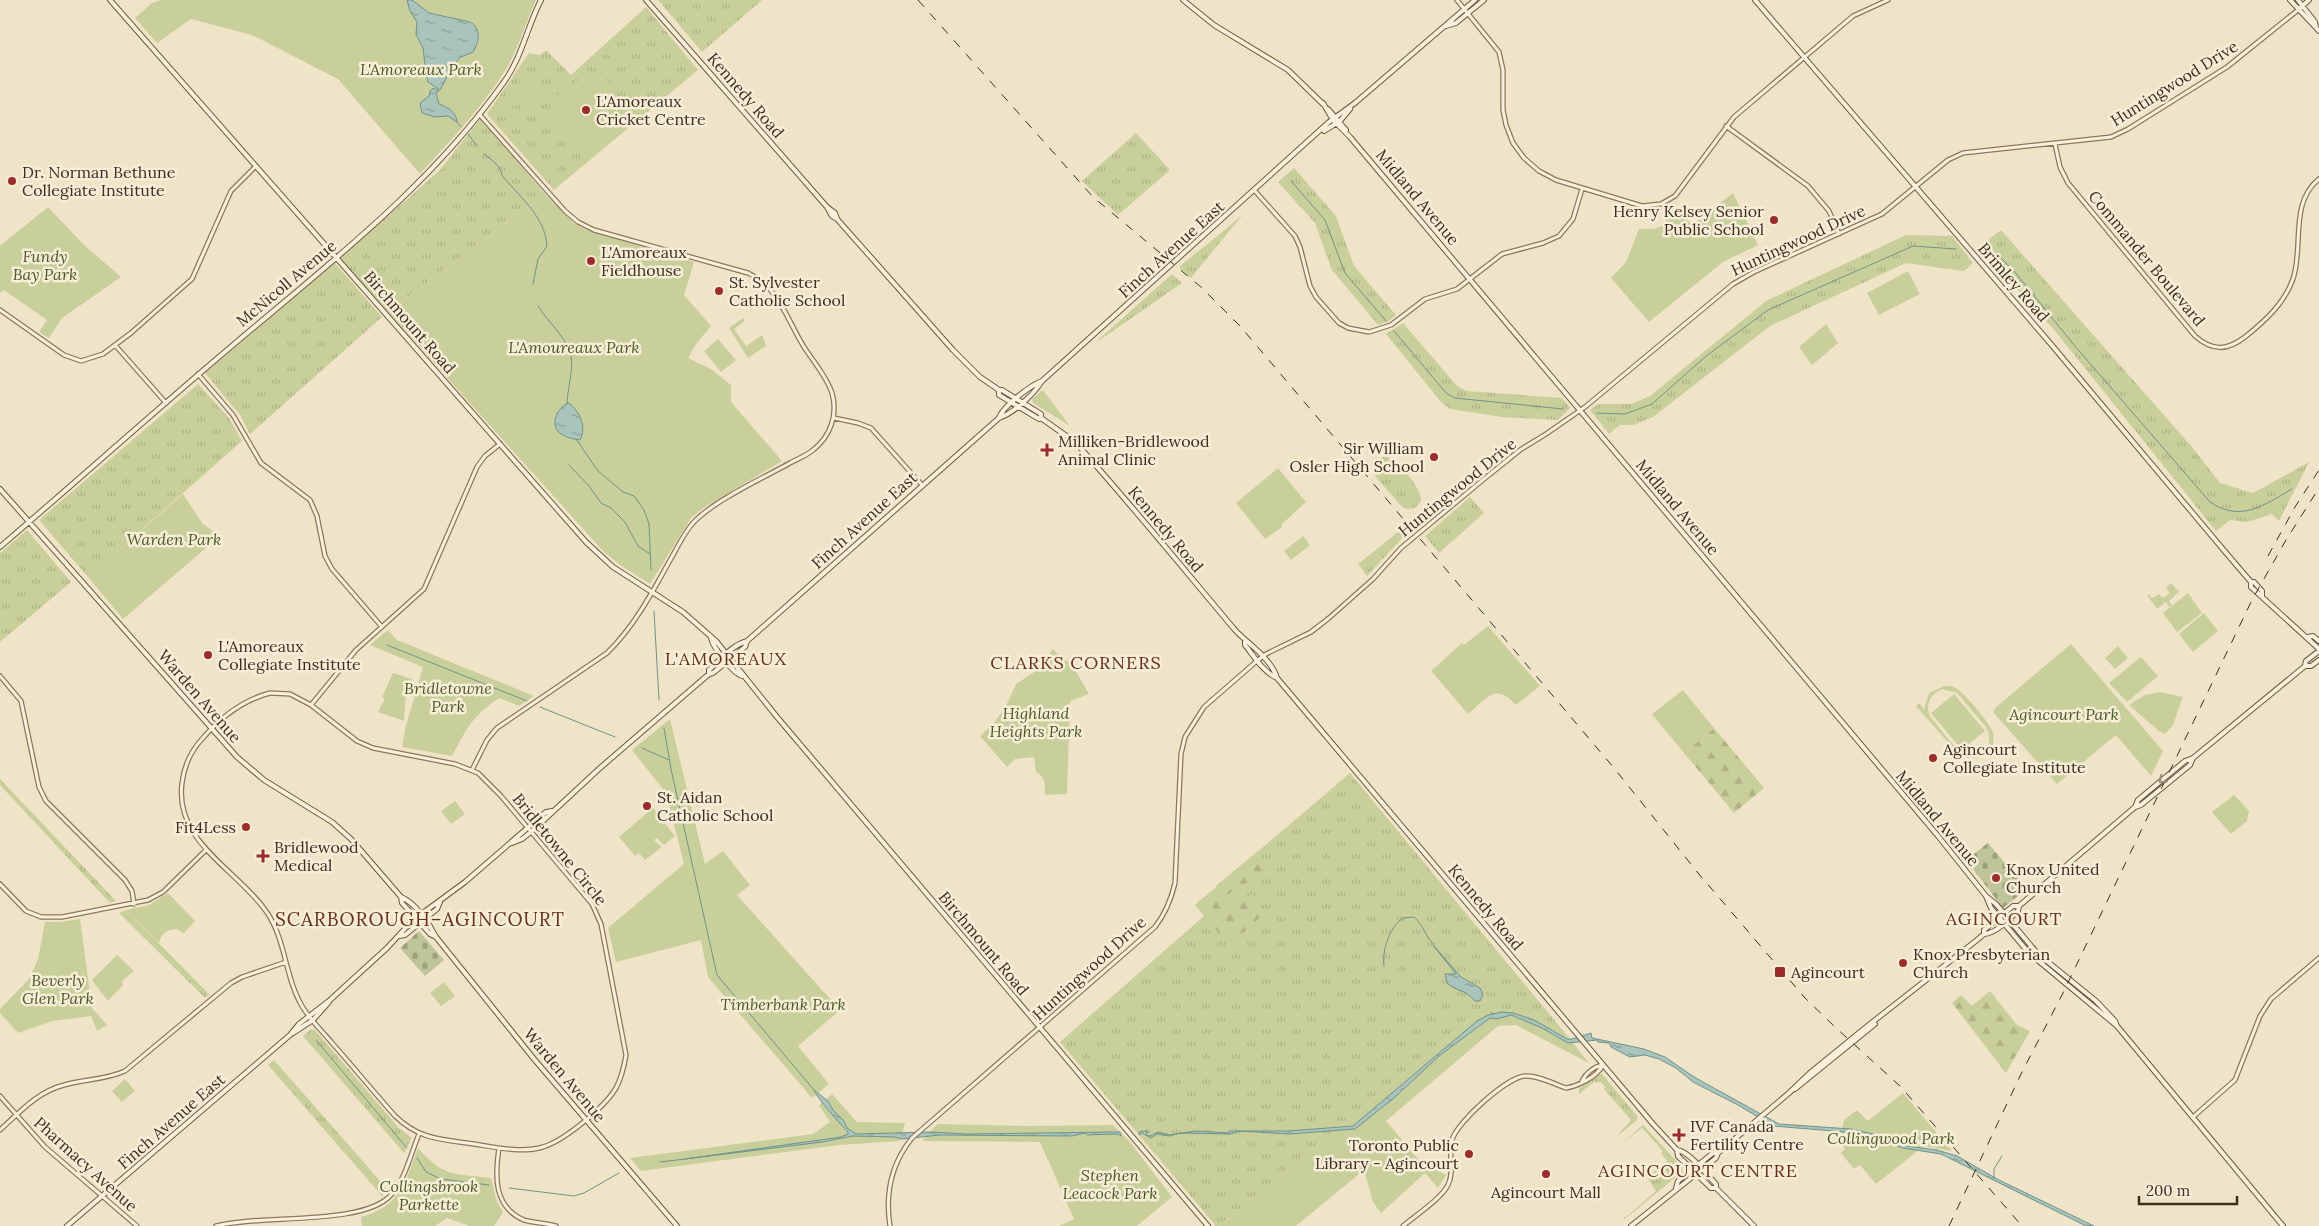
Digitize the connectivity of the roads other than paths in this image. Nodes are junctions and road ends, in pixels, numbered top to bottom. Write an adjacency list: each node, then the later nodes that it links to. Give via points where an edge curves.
1 (110, 0): 24 (main road, Birchmount Road)
2 (541, 0): 20 (main road, McNicoll Avenue, via 511,71)
3 (646, 0): 36 (main road, Kennedy Road, via 832,216 953,350 980,377)
4 (1183, 0): 21 (main road, Midland Avenue, via 1214,25 1288,70)
5 (1457, 0): 14 (street)
6 (1474, 0): 14 (main road, Finch Avenue East)
7 (1484, 0): 16 (main road, Finch Avenue East)
8 (1755, 0): 19 (main road, Brimley Road)
9 (1888, 0): 19 (street, via 1853,16)
10 (2290, 0): 15 (main road)
11 (2298, 0): 13 (main road)
12 (2309, 0): 13 (main road)
13 (2302, 6): 15 (main road); 18 (main road)
14 (1464, 9): 16 (street); 17 (main road, Finch Avenue East)
15 (2298, 10): 18 (main road); 23 (street, Huntingwood Drive, via 2227,67 2128,129 2102,139)
16 (1468, 13): 17 (main road, Finch Avenue East, via 1456,23); 27 (street, via 1501,56 1503,110 1518,150 1543,174)
17 (1446, 26): 21 (main road, Finch Avenue East)
18 (2317, 29)
19 (1803, 58): 22 (street); 26 (main road, Brimley Road)
20 (479, 113): 30 (main road, McNicoll Avenue, via 421,182); 43 (street, via 578,222 594,230 748,273 768,286 831,391)
21 (1336, 120): 28 (main road, Finch Avenue East); 31 (main road, Midland Avenue)
22 (1726, 126): 27 (street, via 1684,186 1665,202 1638,206); 29 (street, via 1808,186 1829,211)
23 (2055, 144): 25 (street, Commander Boulevard, via 2060,167 2068,183 2195,336 2203,343 2218,348 2236,344 2272,314 2285,296 2298,258 2302,204); 26 (street, Huntingwood Drive, via 1963,154 1948,160)
24 (256, 166): 30 (main road, Birchmount Road); 33 (street, via 230,191 192,279)
25 (2319, 179)
26 (1916, 188): 29 (street, Huntingwood Drive, via 1882,214); 53 (main road, Brimley Road, via 2251,582 2258,595)
27 (1582, 189): 31 (street, via 1573,219 1559,236 1502,254)
28 (1255, 191): 31 (street, via 1295,236 1316,297 1335,319 1348,328 1369,332 1384,329 1418,303 1457,290); 35 (main road, Finch Avenue East)
29 (1839, 234): 42 (street, Huntingwood Drive, via 1733,284)
30 (336, 258): 34 (main road, McNicoll Avenue); 46 (main road, Birchmount Road)
31 (1471, 279): 42 (main road, Midland Avenue)
32 (0, 310): 33 (street, via 70,358 93,358)
33 (115, 345): 38 (street)
34 (198, 374): 38 (main road, McNicoll Avenue); 52 (street, via 234,415 261,463 310,500 317,516 325,556 332,569)
35 (1042, 380): 37 (main road, Finch Avenue East); 40 (main road, Finch Avenue East)
36 (999, 390): 37 (main road, Kennedy Road); 39 (main road, Kennedy Road, via 999,395)
37 (1016, 399): 39 (main road, Finch Avenue East); 40 (main road, Kennedy Road)
38 (166, 402): 49 (main road, McNicoll Avenue)
39 (1012, 402): 41 (main road, Kennedy Road); 44 (main road, Finch Avenue East)
40 (1022, 402): 41 (main road, Finch Avenue East); 45 (main road, Kennedy Road)
41 (1017, 406): 44 (main road, Finch Avenue East); 45 (main road, Kennedy Road)
42 (1580, 410): 59 (street, Huntingwood Drive, via 1499,467 1401,548 1373,579 1317,627); 76 (main road, Midland Avenue)
43 (834, 418): 47 (street, via 871,428); 51 (street, via 826,436 813,450 714,506 697,520)
44 (999, 418): 47 (main road, Finch Avenue East)
45 (1042, 418): 55 (main road, Kennedy Road, via 1075,442)
46 (500, 444): 51 (main road, Birchmount Road, via 586,542 613,567); 52 (street, via 477,467 424,590)
47 (922, 485): 54 (main road, Finch Avenue East)
48 (0, 489): 49 (main road, Warden Avenue)
49 (30, 522): 50 (main road, McNicoll Avenue); 68 (main road, Warden Avenue)
50 (0, 547)
51 (652, 592): 58 (main road, Birchmount Road, via 683,612); 69 (street, via 624,634 607,652 497,728)
52 (382, 627): 67 (street, via 356,650)
53 (2308, 637): 56 (main road, Brimley Road, via 2313,636); 57 (main road, Brimley Road, via 2308,642)
54 (747, 641): 58 (main road, Finch Avenue East); 60 (main road, Finch Avenue East, via 745,647)
55 (1245, 641): 59 (main road, Kennedy Road); 61 (main road, Kennedy Road)
56 (2319, 641)
57 (2319, 650): 63 (main road, via 2306,661)
58 (725, 656): 60 (main road, Birchmount Road); 64 (main road, Finch Avenue East)
59 (1262, 657): 61 (street, Huntingwood Drive); 66 (main road, Kennedy Road)
60 (729, 660): 64 (main road, Finch Avenue East); 96 (main road, Birchmount Road, via 737,674)
61 (1258, 660): 66 (main road, Kennedy Road); 96 (street, Huntingwood Drive, via 1204,707 1185,737 1181,754 1175,883 1162,918)
62 (2319, 660): 63 (main road)
63 (2305, 666): 80 (main road)
64 (709, 674): 70 (main road, Finch Avenue East)
65 (0, 676): 79 (street, via 21,701 39,787 46,801 125,880 132,891)
66 (1276, 678): 98 (main road, Kennedy Road)
67 (311, 704): 68 (street, Bridletowne Circle, via 290,694 270,693 240,706); 69 (street, Bridletowne Circle, via 373,748)
68 (213, 729): 74 (street, Bridletowne Circle, via 196,745 189,758 181,789 185,815); 77 (main road, Warden Avenue, via 237,757 264,780 332,822)
69 (472, 770): 71 (street, Bridletowne Circle, via 486,779)
70 (552, 811): 71 (main road, Finch Avenue East); 72 (main road, Finch Avenue East)
71 (527, 827): 72 (street, Bridletowne Circle); 73 (main road, Finch Avenue East)
72 (531, 832): 73 (main road, Finch Avenue East); 102 (street, Bridletowne Circle, via 597,912 624,1040 623,1073 616,1088)
73 (512, 843): 78 (main road, Finch Avenue East)
74 (206, 850): 79 (street, via 163,892); 91 (street, Bridletowne Circle, via 268,915)
75 (0, 884): 79 (street, via 26,911 41,917 62,917)
76 (1986, 896): 81 (main road, Midland Avenue); 84 (main road, Midland Avenue)
77 (402, 898): 82 (main road, Warden Avenue); 83 (main road, Warden Avenue, via 402,903)
78 (440, 902): 82 (main road, Finch Avenue East); 86 (main road, Finch Avenue East, via 437,909)
79 (134, 904)
80 (2019, 906): 81 (main road, via 2013,906); 85 (main road)
81 (2005, 913): 84 (main road); 85 (main road, Midland Avenue)
82 (420, 915): 83 (main road, Finch Avenue East); 86 (main road, Warden Avenue)
83 (416, 918): 86 (main road, Warden Avenue); 89 (main road, Finch Avenue East)
84 (1999, 918): 87 (main road, Midland Avenue); 88 (main road, via 1984,930)
85 (2009, 919): 87 (main road); 95 (main road, Midland Avenue, via 2041,958 2096,1001)
86 (422, 921): 89 (main road, Finch Avenue East); 102 (main road, Warden Avenue)
87 (2004, 923): 88 (main road); 95 (main road, Midland Avenue, via 2029,953)
88 (1984, 934): 107 (main road, via 1819,1066)
89 (399, 936): 92 (main road, Finch Avenue East)
90 (2319, 958): 101 (street, via 2271,999 2260,1016 2235,1080)
91 (286, 962): 93 (street, Bridletowne Circle, via 297,995); 100 (street, via 242,976 231,983 125,1071 107,1078 47,1090)
92 (330, 1000): 93 (main road, Finch Avenue East); 94 (main road, Finch Avenue East)
93 (309, 1016): 94 (street, Bridletowne Circle); 97 (main road, Finch Avenue East)
94 (313, 1020): 97 (main road, Finch Avenue East); 104 (street, Bridletowne Circle, via 395,1116)
95 (2117, 1026): 101 (main road, Midland Avenue)
96 (1040, 1028): 120 (street, Huntingwood Drive, via 910,1141 897,1160 889,1187); 121 (main road, Birchmount Road)
97 (290, 1035): 114 (main road, Finch Avenue East)
98 (1602, 1065): 106 (main road, Kennedy Road); 122 (street, via 1585,1075 1582,1082 1566,1088 1522,1076 1488,1098 1454,1135 1447,1187)
99 (0, 1096): 100 (street, Pharmacy Avenue)
100 (16, 1115): 103 (street); 114 (street, Pharmacy Avenue, via 45,1147)
101 (2193, 1117): 125 (main road, Midland Avenue)
102 (585, 1119): 105 (street, Bridletowne Circle, via 564,1136 542,1147 523,1150); 119 (main road, Warden Avenue)
103 (0, 1130)
104 (419, 1134): 105 (street, Bridletowne Circle); 117 (street, via 395,1190 369,1209)
105 (499, 1148): 118 (street, via 496,1182 503,1202 522,1218)
106 (1677, 1150): 108 (main road, Kennedy Road, via 1683,1151); 110 (main road, Kennedy Road, via 1678,1156)
107 (1718, 1153): 108 (main road); 109 (main road)
108 (1698, 1165): 109 (main road, Kennedy Road); 110 (main road)
109 (1702, 1169): 111 (main road); 113 (main road, Kennedy Road)
110 (1692, 1170): 111 (main road, Kennedy Road); 112 (main road)
111 (1697, 1174): 112 (main road); 113 (main road, Kennedy Road, via 1711,1188)
112 (1676, 1188): 123 (main road)
113 (1716, 1188): 124 (main road, Kennedy Road)
114 (102, 1197): 115 (main road, Finch Avenue East); 116 (street, Pharmacy Avenue)
115 (67, 1226)
116 (137, 1226)
117 (216, 1226)
118 (556, 1226)
119 (677, 1226)
120 (890, 1226)
121 (1208, 1226)
122 (1403, 1226)
123 (1631, 1226)
124 (1754, 1226)
125 (2283, 1226)

